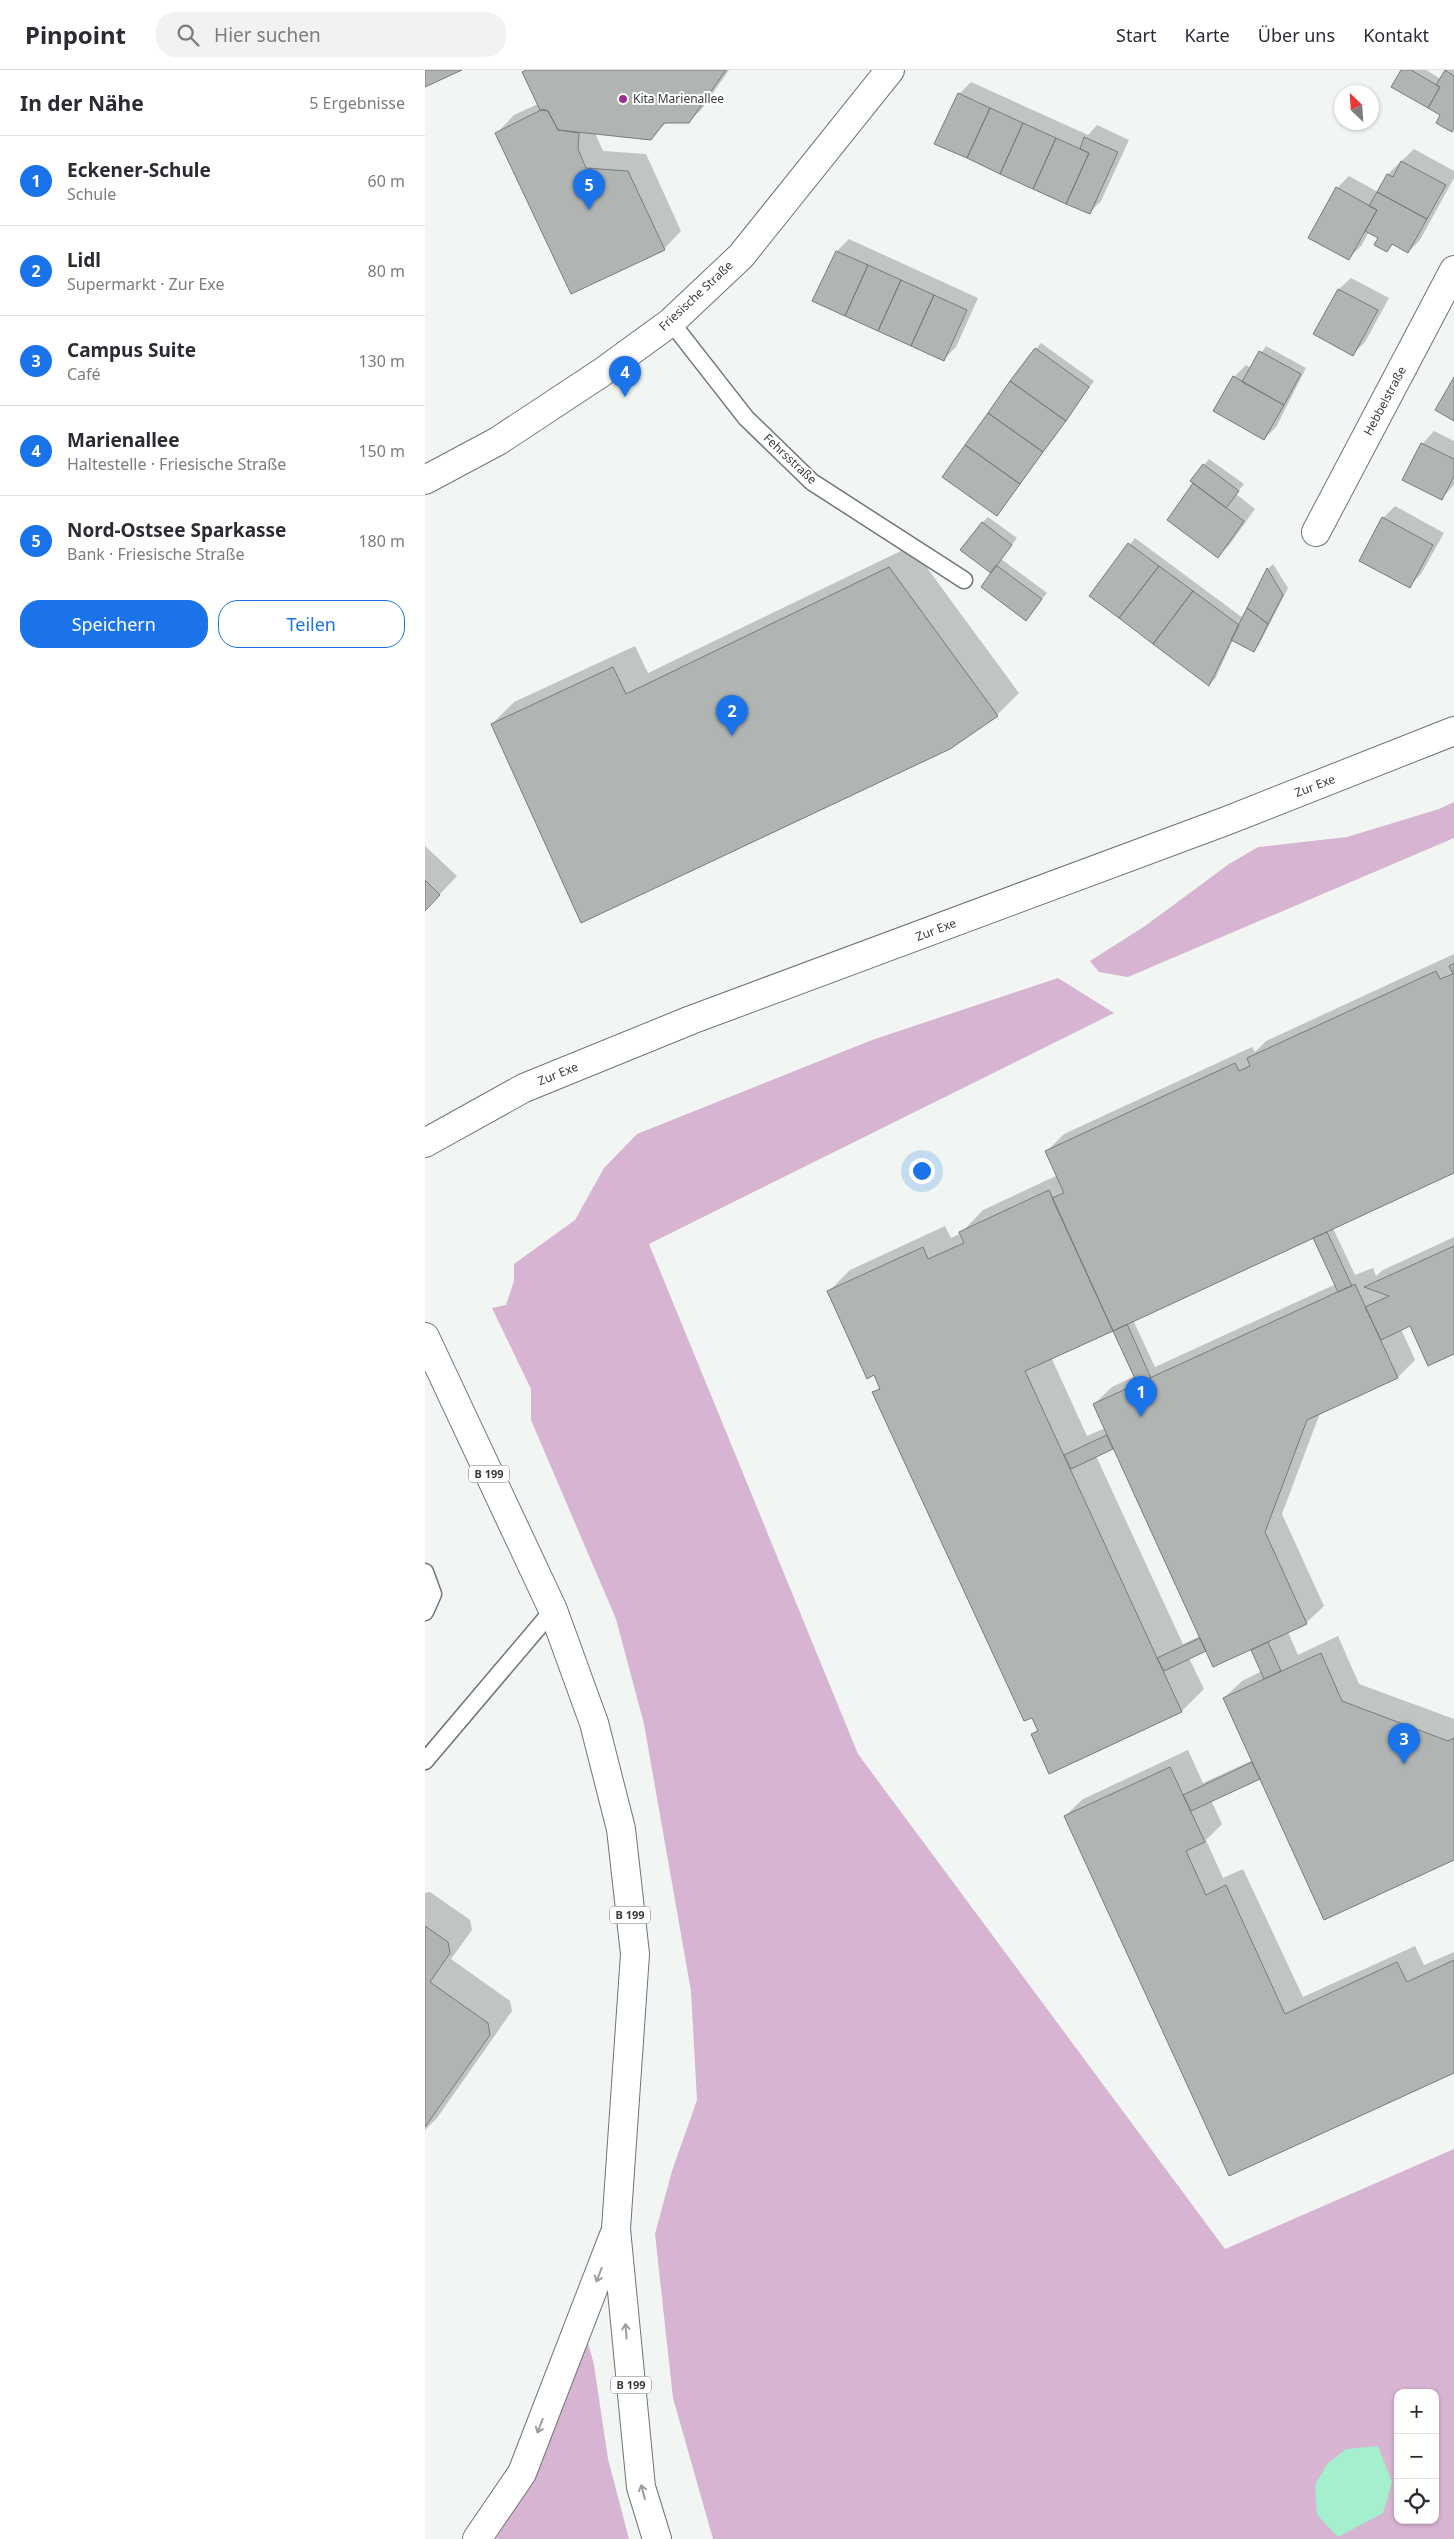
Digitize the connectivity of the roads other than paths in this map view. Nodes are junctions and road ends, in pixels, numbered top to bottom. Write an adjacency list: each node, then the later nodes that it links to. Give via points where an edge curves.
1 (890, 70): 3 (main road, Friesische Straße, via 741,256)
2 (1454, 270): 5 (main road, Hebbelstraße)
3 (671, 322): 4 (main road, Friesische Straße, via 498,441); 6 (lane, Fehrsstraße, via 746,418 812,482)
4 (425, 480)
5 (1316, 532)
6 (964, 580)
7 (1454, 731): 8 (main road, Zur Exe, via 1226,821 691,1020 524,1088)
8 (425, 1143)
9 (425, 1338): 11 (main road, B 199)
10 (425, 1572): 12 (lane, via 433,1594)
11 (553, 1610): 13 (lane); 14 (main road, B 199, via 594,1723 621,1829 635,1954)
12 (425, 1612)
13 (425, 1761)
14 (616, 2229): 15 (main road, one-way to 15, via 522,2473); 16 (main road, B 199, one-way to 14, via 641,2487)
15 (477, 2539)
16 (657, 2539)

